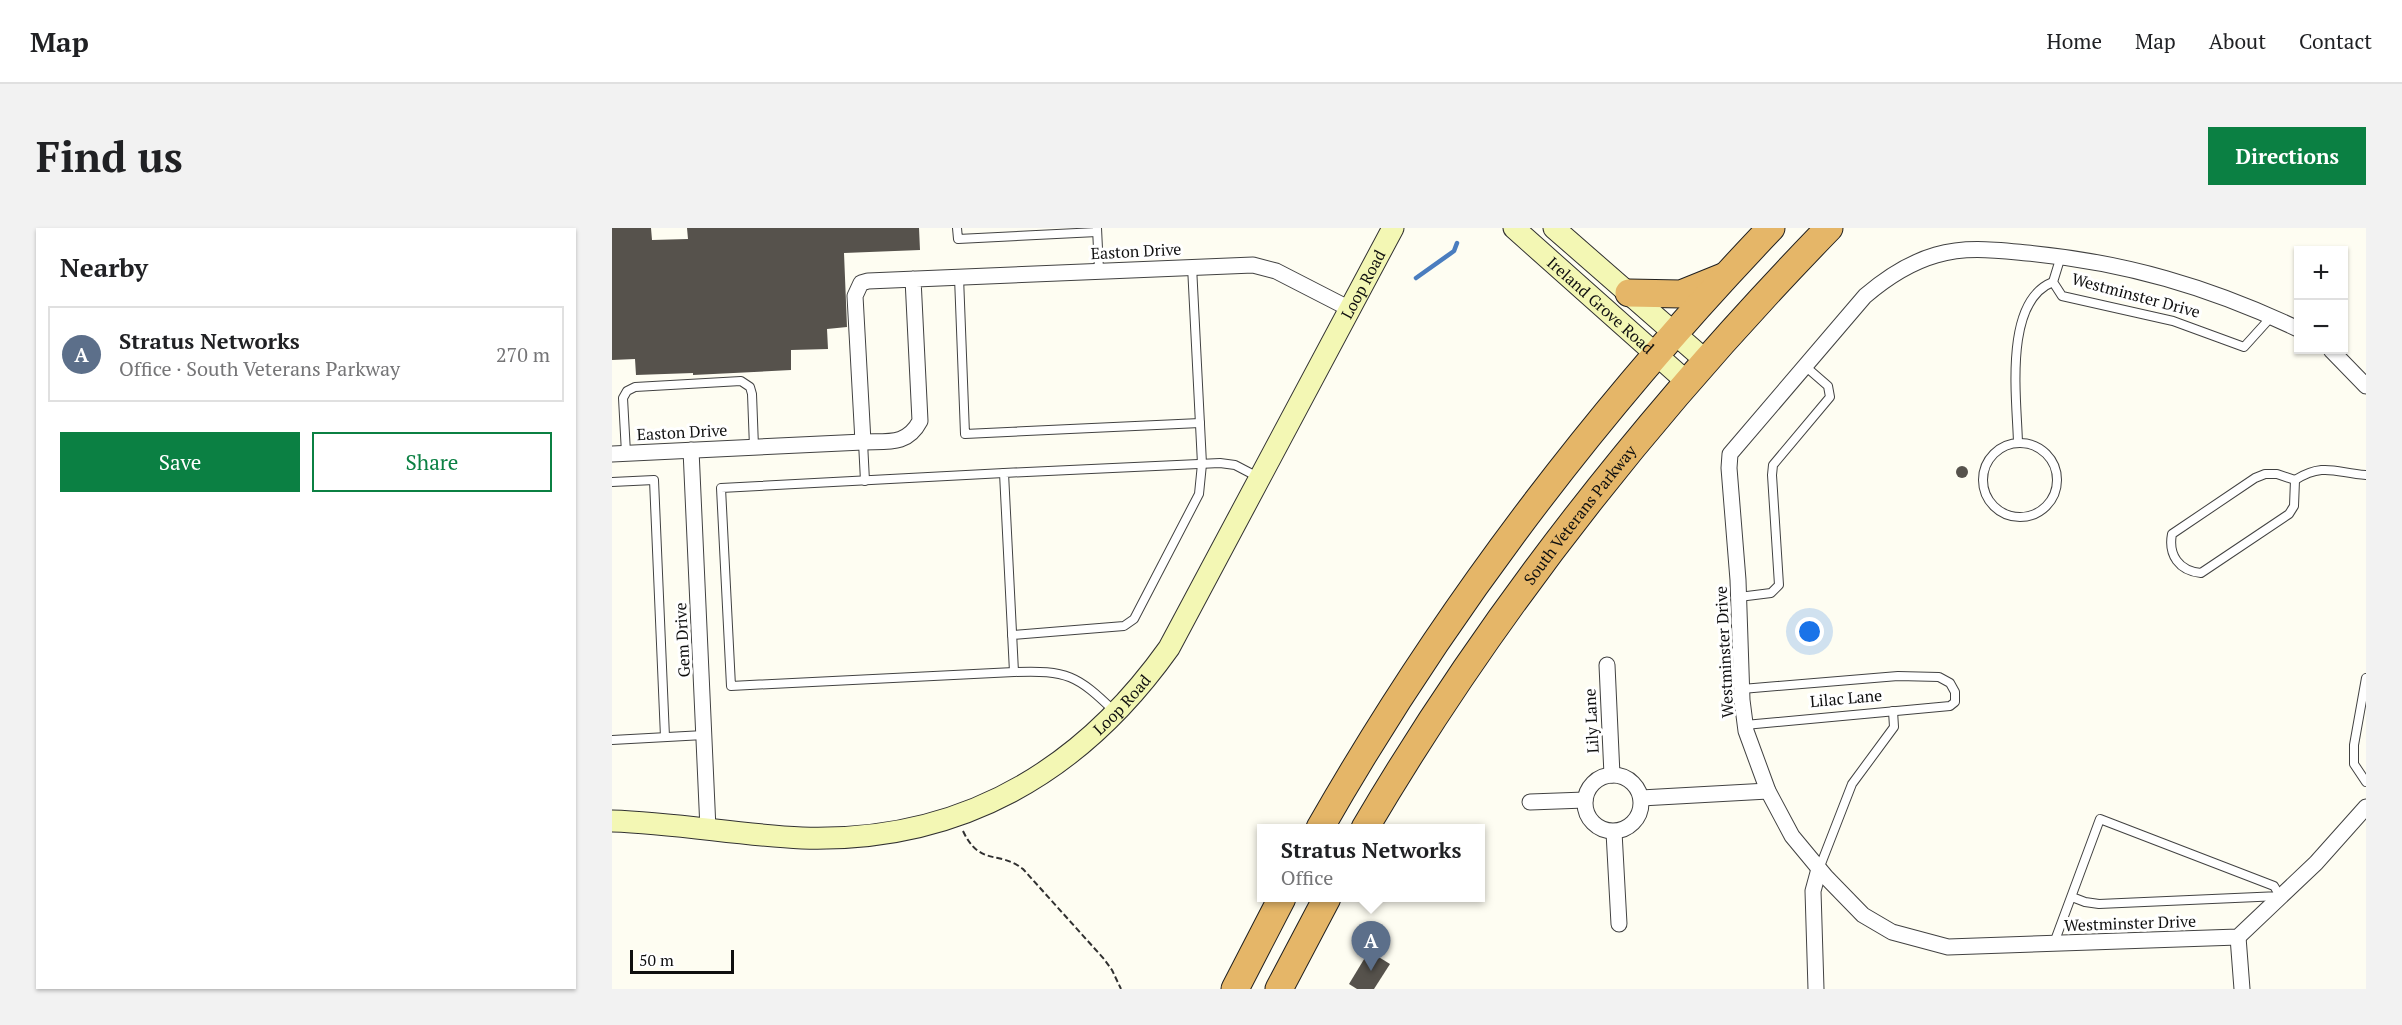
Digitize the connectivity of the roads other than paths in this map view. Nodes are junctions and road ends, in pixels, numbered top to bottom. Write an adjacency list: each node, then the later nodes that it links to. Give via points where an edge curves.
1 (957, 228): 7 (lane, via 958,239)
2 (1393, 228): 16 (street, Loop Road)
3 (1514, 228): 21 (street, Ireland Grove Road)
4 (1554, 228): 15 (street, Ireland Grove Road)
5 (1771, 228): 11 (highway)
6 (1829, 228): 22 (highway, South Veterans Parkway)
7 (1097, 230): 10 (lane)
8 (2061, 256): 14 (lane, Westminster Drive); 17 (street, Westminster Drive, via 2167,278); 23 (street, Westminster Drive, via 1975,249 1917,262 1865,296)
9 (1192, 266): 10 (street, Easton Drive); 16 (street, Easton Drive, via 1253,265 1276,271); 26 (lane)
10 (1099, 270): 12 (street, Easton Drive)
11 (1726, 276): 15 (highway, via 1681,294); 19 (highway)
12 (959, 277): 13 (street, Easton Drive); 26 (lane, via 965,434)
13 (913, 279): 27 (street, Easton Drive, via 920,421 908,437); 27 (street, Easton Drive, via 861,282 856,288)
14 (2053, 282): 17 (lane, Westminster Drive, via 2062,296 2173,321 2244,347); 28 (lane, Westminster Drive, via 2042,286 2034,296 2018,335)
15 (1629, 293): 19 (street, Ireland Grove Road)
16 (1350, 309): 35 (street, Loop Road)
17 (2272, 316): 18 (street, Westminster Drive)
18 (2294, 327)
19 (1674, 334): 21 (highway); 22 (street, Ireland Grove Road)
20 (2335, 354): 25 (street)
21 (1657, 355): 24 (street, Ireland Grove Road); 59 (highway, via 1520,525 1418,669)
22 (1705, 360): 24 (highway, South Veterans Parkway)
23 (1805, 366): 39 (street, Westminster Drive, via 1730,454); 39 (lane, via 1828,386 1830,397 1773,465 1779,585 1771,593)
24 (1688, 382): 60 (highway, South Veterans Parkway, via 1610,472 1486,640)
25 (2366, 386)
26 (1200, 423): 32 (lane)
27 (862, 442): 29 (street, Easton Drive); 37 (lane)
28 (2018, 443): 28 (lane, via 2007,445 1989,459 1983,481 1985,492 1999,510 2020,517 2049,503 2057,484 2054,463 2047,454)
29 (754, 447): 30 (street, Easton Drive); 31 (lane, via 750,387 741,381 627,390)
30 (691, 450): 31 (street, Easton Drive); 48 (street, Gem Drive)
31 (619, 453)
32 (1202, 464): 33 (lane); 35 (lane, via 1228,463); 40 (lane, via 1199,494 1134,618 1124,626 1107,629)
33 (1004, 473): 37 (lane); 40 (lane)
34 (2366, 476): 36 (lane, via 2322,469)
35 (1259, 478): 46 (street, Loop Road, via 1169,648)
36 (2295, 480): 36 (lane, via 2277,474 2255,478 2172,534 2171,548 2180,566 2201,573 2289,514 2294,506)
37 (865, 481): 42 (lane, via 721,488 731,686)
38 (612, 482): 49 (lane, via 654,480)
39 (1739, 597): 44 (street, Westminster Drive)
40 (1012, 634): 42 (lane)
41 (1606, 665): 51 (street, Lily Lane)
42 (1014, 672): 46 (lane, via 1066,674 1080,680)
43 (2366, 678): 52 (lane, via 2354,745 2354,764)
44 (1742, 689): 45 (lane, Lilac Lane, via 1898,676 1939,677 1950,683 1955,692 1955,702 1950,706); 47 (street, Westminster Drive)
45 (1893, 711): 47 (lane, Lilac Lane); 63 (lane, via 1894,727 1852,784)
46 (1116, 713): 61 (street, Loop Road, via 1038,777 977,808 937,822 849,837 794,837)
47 (1745, 725): 53 (street, Westminster Drive)
48 (704, 735): 49 (lane); 61 (street, Gem Drive)
49 (665, 737): 50 (lane)
50 (612, 740)
51 (1612, 775): 54 (street, via 1628,778); 55 (street, via 1590,786)
52 (2366, 782)
53 (1767, 791): 54 (street); 63 (street, Westminster Drive, via 1792,836)
54 (1641, 798): 62 (street, via 1638,817 1624,830)
55 (1584, 800): 56 (street); 62 (street, via 1589,819 1605,831)
56 (1530, 802)
57 (2366, 807): 64 (street)
58 (612, 821): 61 (street, Loop Road)
59 (1322, 824)
60 (1367, 824)
61 (708, 829)
62 (1614, 832): 68 (street)
63 (1819, 869): 70 (street, Westminster Drive, via 1863,915 1892,932 1948,947); 77 (street, via 1813,891)
64 (2280, 896): 65 (lane, via 2099,904); 65 (lane, via 2274,886 2100,819); 69 (street)
65 (2072, 897): 70 (lane)
66 (1279, 902): 72 (highway)
67 (1324, 902): 71 (highway)
68 (1618, 924)
69 (2238, 937): 70 (street, Westminster Drive); 78 (street)
70 (2053, 944)
71 (1298, 952): 75 (highway); 76 (highway)
72 (1250, 956): 73 (highway); 74 (highway)
73 (1218, 989)
74 (1235, 989)
75 (1279, 989)
76 (1304, 989)
77 (1816, 989)
78 (2242, 989)

